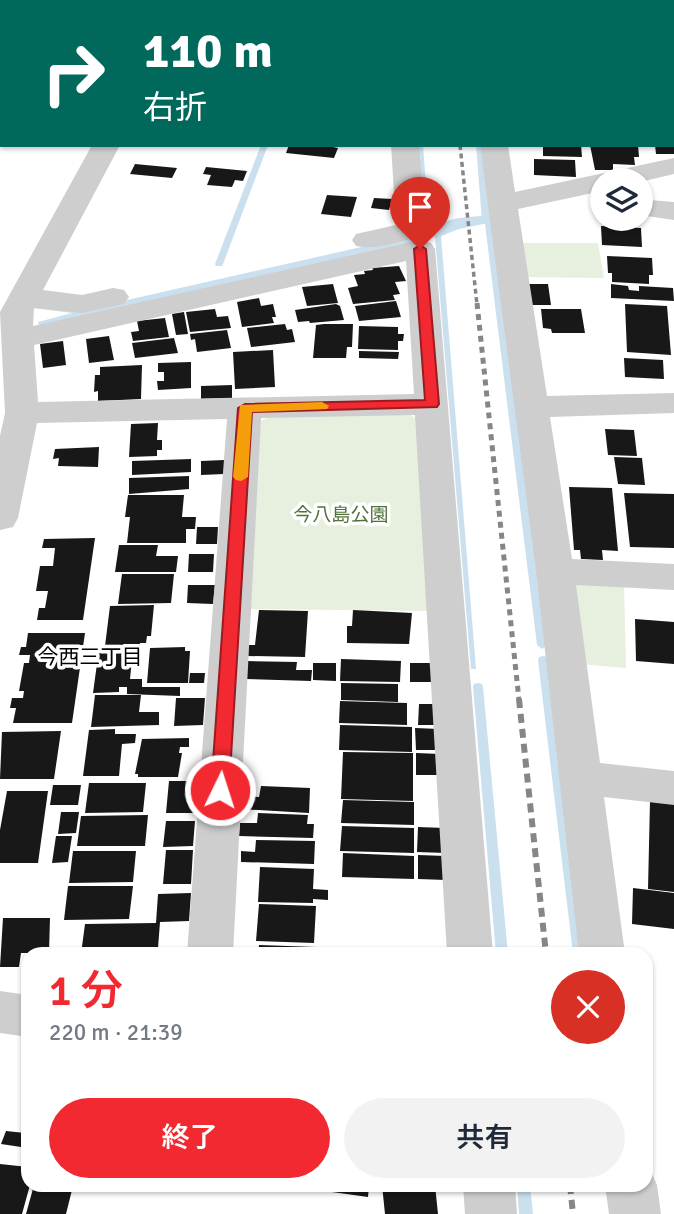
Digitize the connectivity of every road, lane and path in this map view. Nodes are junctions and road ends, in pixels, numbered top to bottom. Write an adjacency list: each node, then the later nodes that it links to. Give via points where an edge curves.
1 (105, 147): 8 (street)
2 (405, 147): 8 (street, via 411,230)
3 (494, 147): 7 (street)
4 (674, 166): 5 (street)
5 (653, 171)
6 (590, 185): 7 (street)
7 (501, 204): 11 (street)
8 (14, 315): 10 (street, via 420,249); 13 (street)
9 (674, 403): 11 (street)
10 (432, 404): 12 (street); 20 (street)
11 (531, 407): 15 (street)
12 (245, 408): 13 (street); 19 (street)
13 (22, 413): 14 (street)
14 (0, 518)
15 (555, 571): 16 (street); 17 (street)
16 (674, 577)
17 (580, 778): 18 (street); 21 (street)
18 (674, 788)
19 (210, 947)
20 (470, 947)
21 (601, 947)
22 (0, 1012): 23 (street)
23 (21, 1015)
24 (489, 1192): 26 (street)
25 (632, 1192): 27 (street)
26 (491, 1214)
27 (635, 1214)

